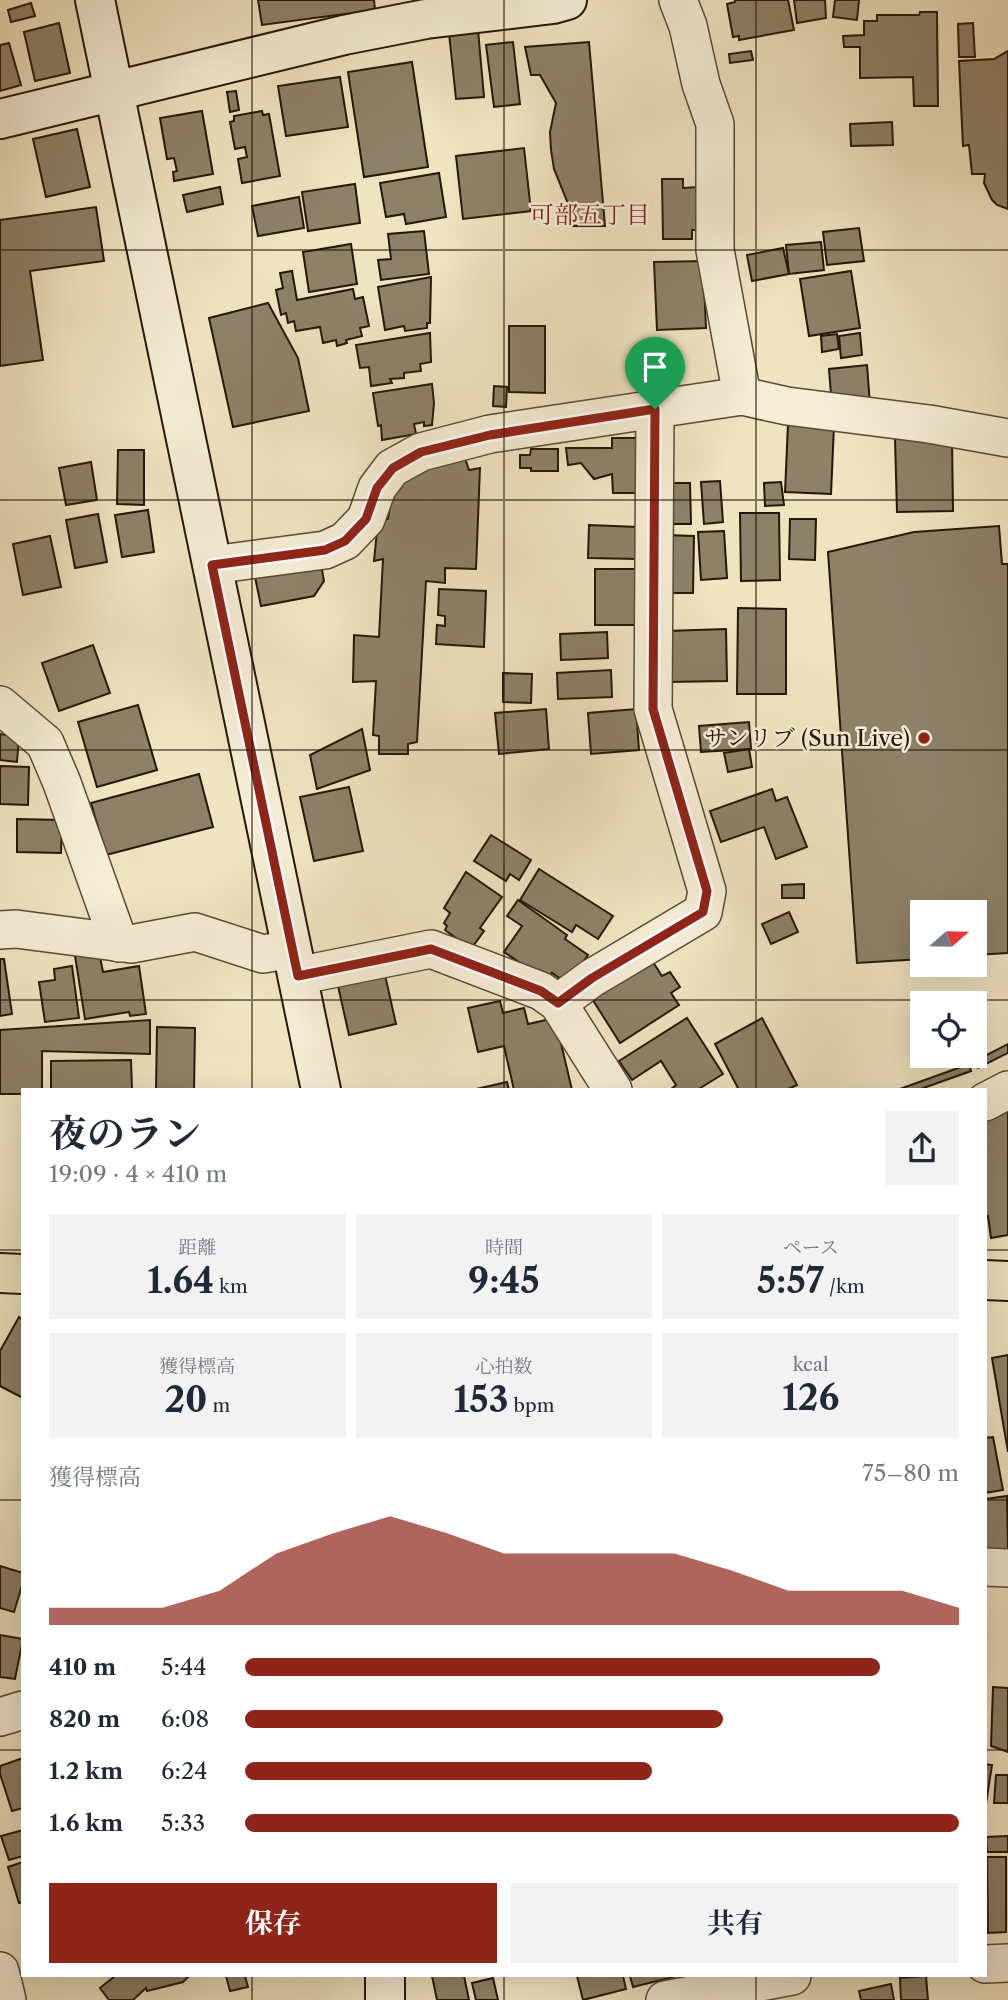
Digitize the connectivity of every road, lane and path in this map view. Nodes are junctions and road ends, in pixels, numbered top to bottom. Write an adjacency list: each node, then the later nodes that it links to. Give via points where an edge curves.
1 (96, 0): 4 (street)
2 (567, 0): 4 (street, via 356,33)
3 (678, 0): 6 (street, via 715,124 715,250)
4 (115, 93): 5 (street); 9 (street)
5 (0, 119)
6 (742, 396): 7 (street); 8 (street)
7 (655, 409): 9 (street, via 490,435 421,452 393,468 377,488 366,519 345,541 325,550); 14 (street, via 653,709 707,891 703,912)
8 (1008, 438)
9 (212, 565): 13 (street)
10 (0, 705): 12 (street, via 45,743)
11 (0, 930): 12 (street)
12 (118, 943): 13 (street, via 195,932)
13 (295, 962): 14 (street, via 431,949 541,991); 15 (street)
14 (558, 1003): 16 (street)
15 (321, 1088)
16 (611, 1088)
17 (1008, 1090): 18 (street)
18 (987, 1101)
19 (0, 1273): 20 (highway)
20 (21, 1274)
21 (987, 1280): 22 (highway)
22 (1008, 1280)
23 (987, 1567): 24 (street)
24 (1008, 1568)
25 (21, 1711): 26 (street)
26 (0, 1717)
27 (1008, 1963): 28 (street)
28 (987, 1965)
29 (0, 1971): 33 (street)
30 (385, 1977): 34 (street)
31 (787, 1977): 35 (street)
32 (799, 1977): 36 (street)
33 (7, 2000)
34 (386, 2000)
35 (666, 2000)
36 (805, 2000)

